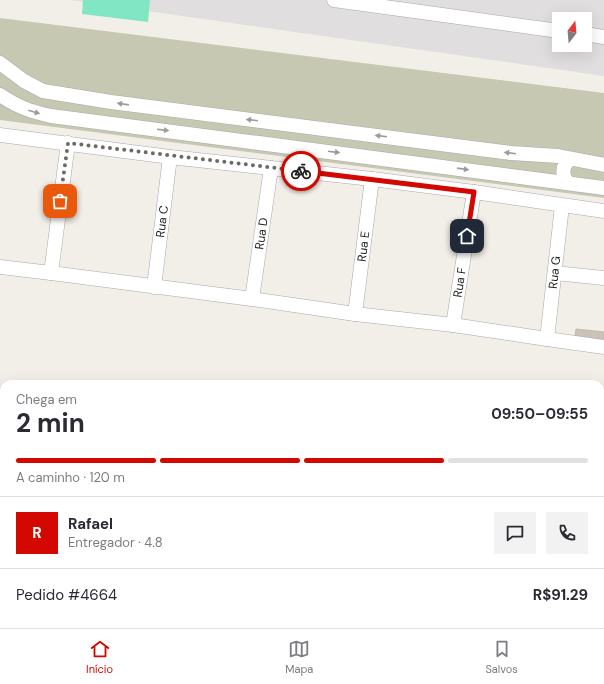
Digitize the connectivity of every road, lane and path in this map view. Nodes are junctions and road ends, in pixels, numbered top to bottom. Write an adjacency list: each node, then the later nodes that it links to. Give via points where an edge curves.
1 (334, 0): 2 (street)
2 (552, 30)
3 (592, 35): 4 (street)
4 (604, 37)
5 (0, 63): 9 (street, one-way to 5, via 185,112 42,91)
6 (0, 95): 14 (street, one-way to 14, via 31,112 51,116)
7 (0, 135): 8 (street)
8 (68, 143): 10 (street); 22 (street)
9 (527, 154): 11 (street); 14 (street, via 536,163 536,169 533,175)
10 (170, 156): 13 (street); 25 (street, Rua C)
11 (571, 159): 12 (street); 16 (street, via 563,170)
12 (604, 165)
13 (271, 168): 15 (street); 26 (street, Rua D)
14 (527, 178): 16 (street)
15 (372, 179): 18 (street); 27 (street, Rua E)
16 (568, 183): 17 (street)
17 (604, 188)
18 (474, 192): 19 (street); 28 (street, Rua F)
19 (562, 206): 20 (street); 23 (street, Rua G)
20 (604, 211)
21 (0, 267): 22 (street)
22 (51, 273): 25 (street)
23 (555, 273): 24 (street); 29 (street, Rua G)
24 (604, 278)
25 (154, 287): 26 (street)
26 (252, 299): 27 (street)
27 (355, 314): 28 (street)
28 (453, 325): 29 (street)
29 (547, 339): 30 (street)
30 (604, 346)

